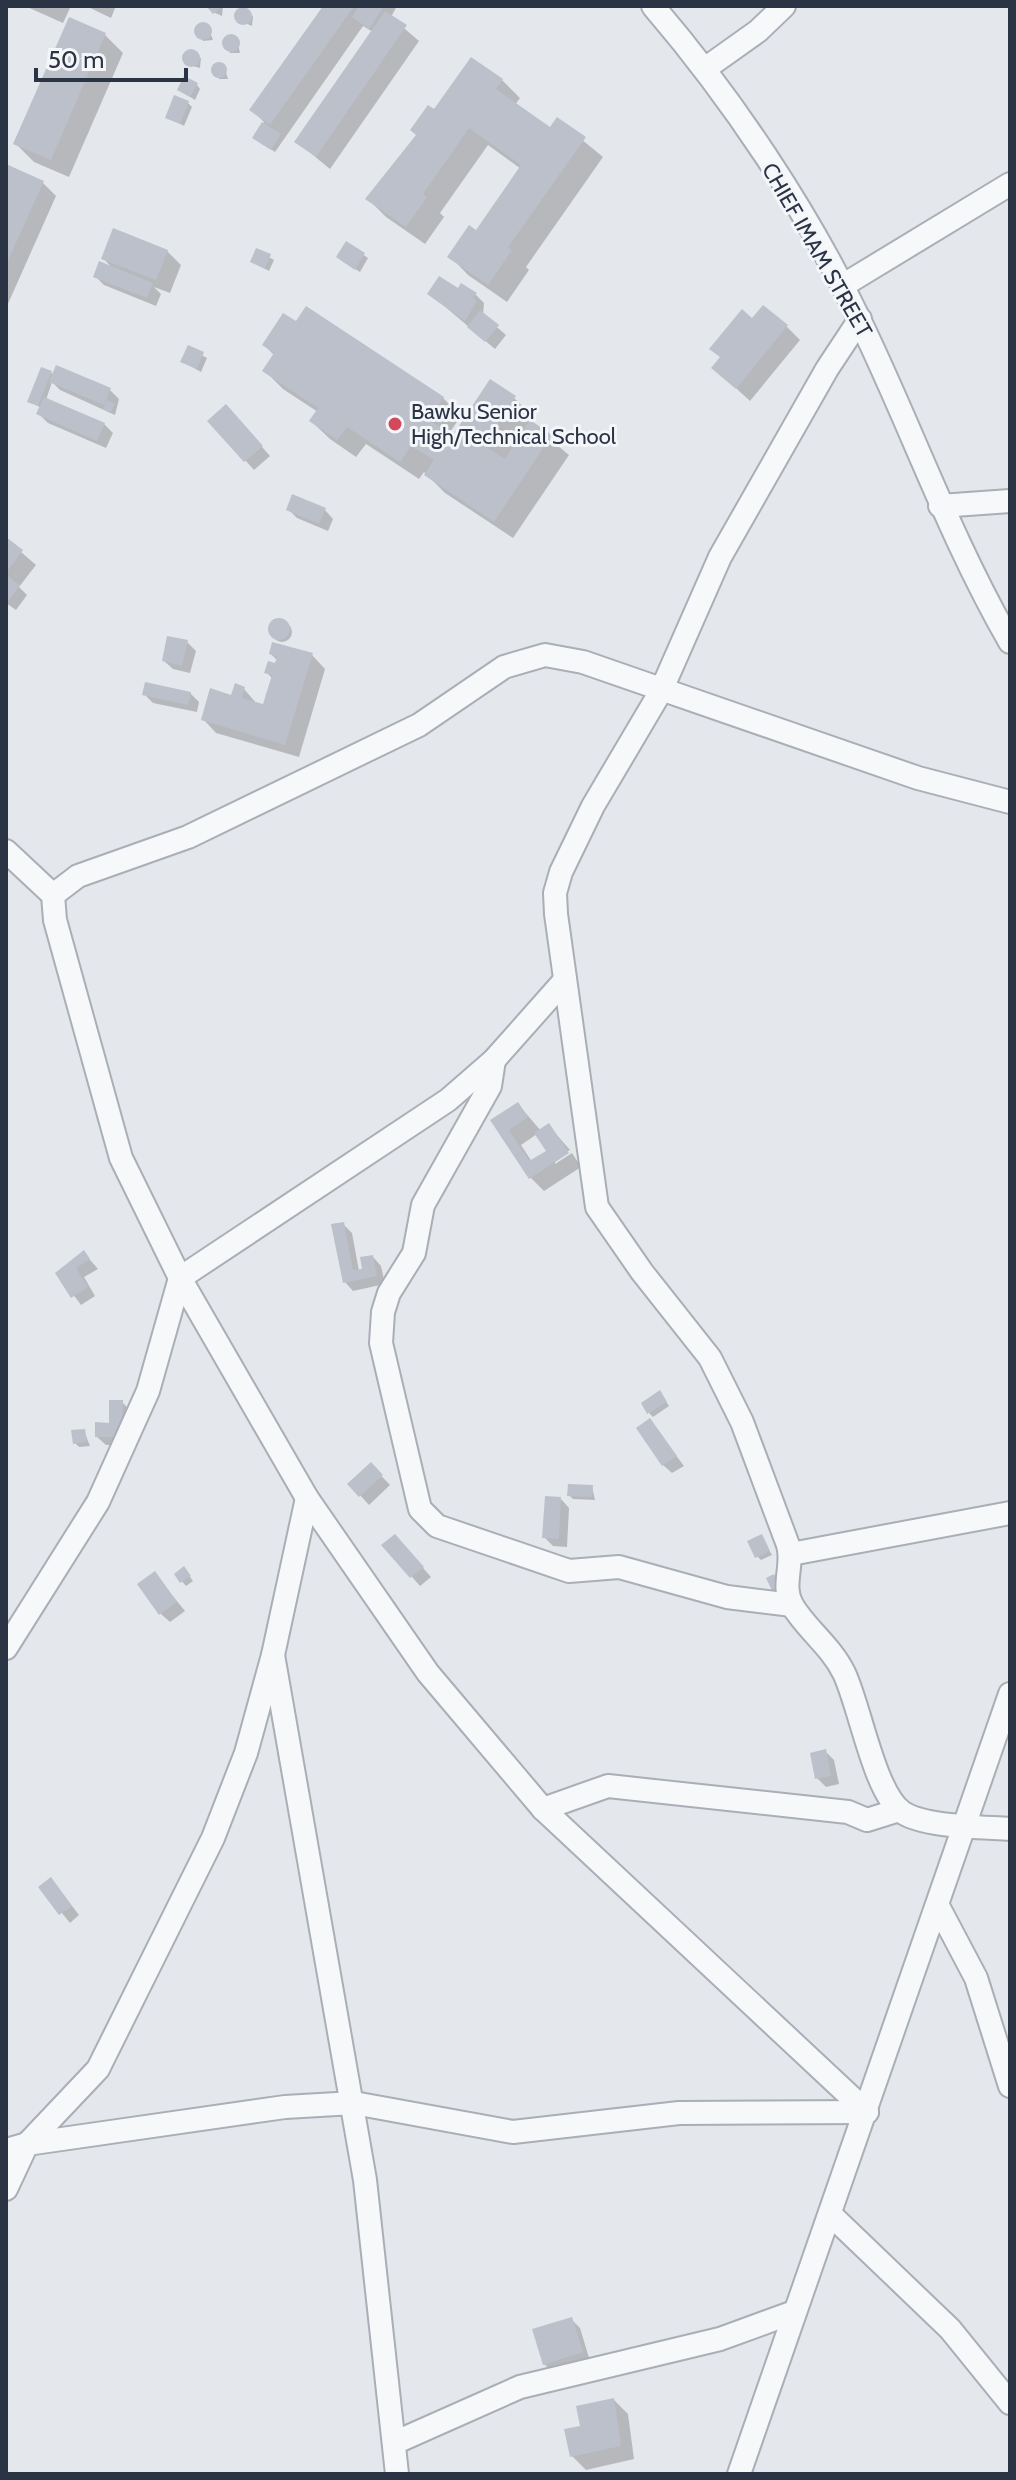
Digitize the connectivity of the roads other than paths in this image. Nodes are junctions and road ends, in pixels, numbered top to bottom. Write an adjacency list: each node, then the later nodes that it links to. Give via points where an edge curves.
1 (653, 6): 3 (street, CHIEF IMAM STREET)
2 (784, 6): 3 (street)
3 (706, 68): 5 (street, CHIEF IMAM STREET)
4 (1010, 184): 5 (street)
5 (842, 286): 6 (street, CHIEF IMAM STREET)
6 (860, 319): 8 (street, CHIEF IMAM STREET); 10 (street, via 720,557)
7 (1010, 501): 8 (street)
8 (940, 506): 9 (street, CHIEF IMAM STREET)
9 (1010, 642)
10 (661, 691): 11 (street, via 918,778); 13 (street, via 583,662 545,655 504,667 419,725 188,837 78,876); 14 (street, via 593,806 557,883)
11 (1010, 802)
12 (6, 851): 13 (street)
13 (53, 895): 16 (street, via 55,920 121,1158)
14 (565, 980): 15 (street); 19 (street, via 597,1207 721,1379)
15 (494, 1060): 16 (street, via 407,1130); 20 (street, via 485,1098 423,1205 414,1253 383,1312 381,1343 420,1509 437,1526 569,1571 619,1567 727,1597)
16 (180, 1278): 17 (street); 21 (street, via 148,1391 98,1502)
17 (307, 1498): 22 (street); 24 (street, via 428,1673)
18 (1010, 1513): 19 (street)
19 (791, 1554): 20 (street, via 786,1589)
20 (792, 1605): 25 (street, via 844,1671 886,1794)
21 (6, 1648)
22 (273, 1655): 30 (street); 32 (street, via 246,1753 213,1838 98,2069)
23 (1010, 1694): 26 (street)
24 (543, 1809): 25 (street, via 608,1786 848,1812 867,1820); 31 (street)
25 (899, 1810): 26 (street)
26 (967, 1825): 27 (street); 28 (street)
27 (1010, 1829)
28 (939, 1908): 29 (street, via 976,1978); 31 (street)
29 (1010, 2086)
30 (352, 2104): 31 (street, via 513,2132 679,2113); 32 (street, via 285,2107); 37 (street)
31 (867, 2112): 34 (street)
32 (16, 2147): 33 (street)
33 (6, 2189)
34 (830, 2214): 35 (street); 36 (street, via 950,2329)
35 (794, 2312): 37 (street, via 720,2339 520,2387); 39 (street)
36 (1010, 2403)
37 (394, 2443): 38 (street)
38 (397, 2474)
39 (739, 2474)

